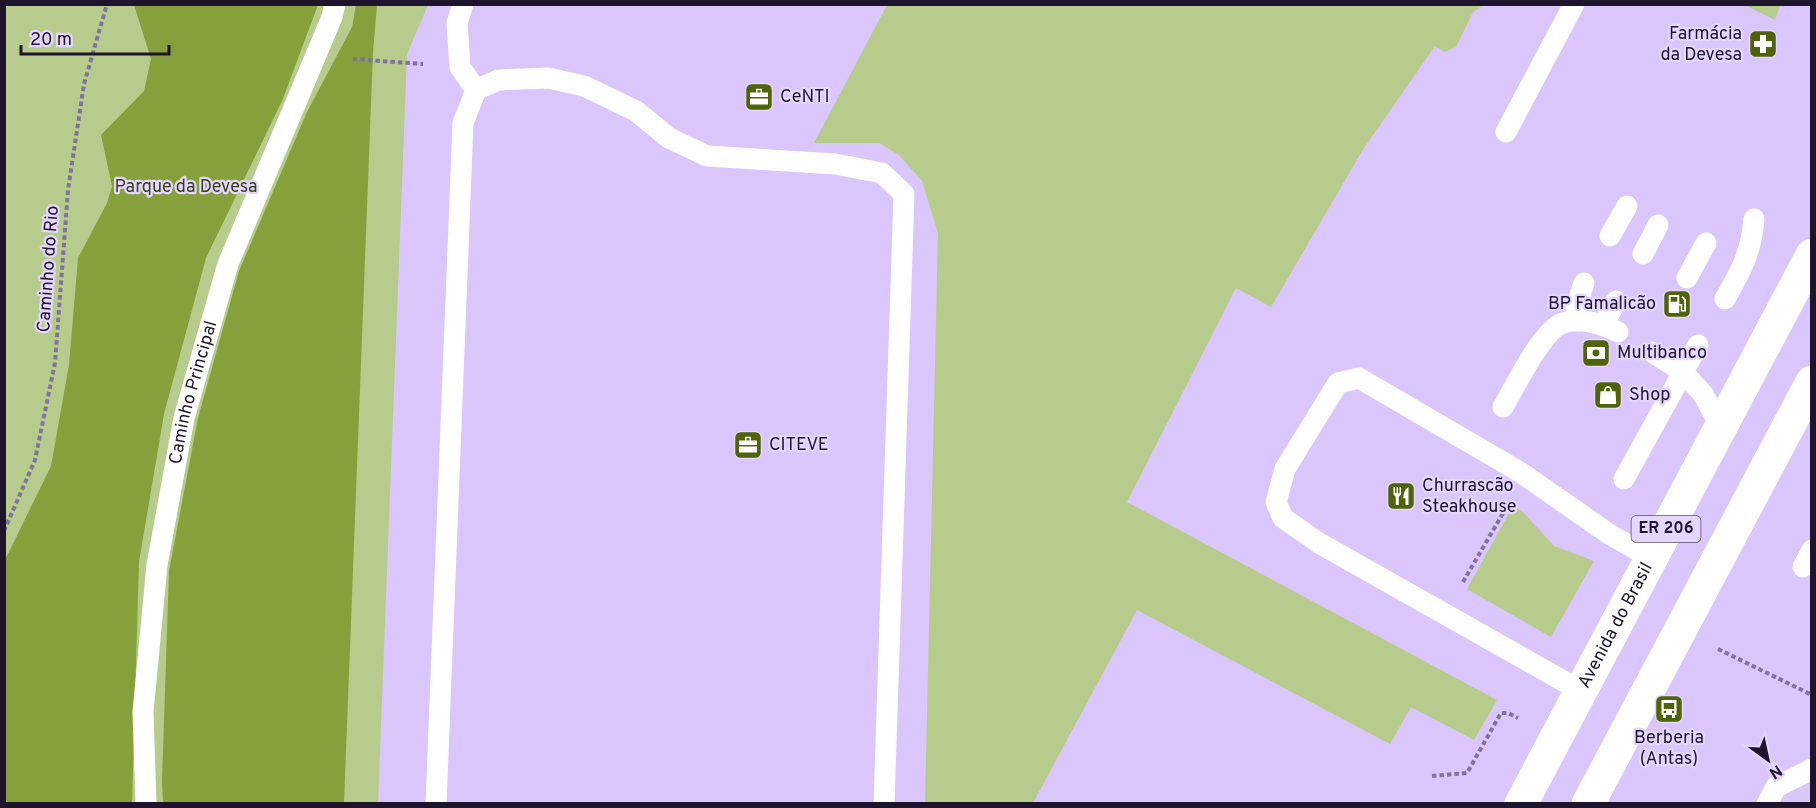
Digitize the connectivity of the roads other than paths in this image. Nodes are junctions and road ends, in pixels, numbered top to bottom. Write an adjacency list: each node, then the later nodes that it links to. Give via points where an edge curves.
1 (335, 4): 28 (lane, Caminho Principal, via 228,264 184,418 157,565 144,700)
2 (464, 4): 4 (lane, via 457,23 460,67)
3 (1574, 4): 5 (lane)
4 (476, 90): 29 (lane, via 463,123); 30 (lane, via 498,80 548,78 584,86 636,111 669,138 707,156 835,164 882,172 904,194)
5 (1506, 132)
6 (1627, 206): 9 (lane)
7 (1754, 219): 15 (lane, via 1745,264)
8 (1658, 225): 11 (lane)
9 (1610, 236)
10 (1706, 243): 13 (lane)
11 (1643, 254)
12 (1812, 255): 23 (main road, Avenida do Brasil / ER 206)
13 (1687, 278)
14 (1584, 283): 17 (lane, via 1576,308)
15 (1725, 300)
16 (1616, 302): 17 (lane, via 1611,328)
17 (1578, 321): 22 (lane, via 1562,323 1545,336)
18 (1698, 345): 20 (lane)
19 (1652, 352): 20 (lane)
20 (1683, 372): 23 (lane, via 1703,394); 24 (lane)
21 (1812, 382): 32 (main road, ER 206)
22 (1503, 407)
23 (1721, 427): 25 (main road, Avenida do Brasil / ER 206)
24 (1624, 479)
25 (1651, 558): 26 (main road, Avenida do Brasil / ER 206); 26 (lane, via 1520,472 1359,378 1338,383 1285,470 1276,502 1282,518 1318,543)
26 (1581, 691): 31 (main road, Avenida do Brasil / ER 206)
27 (1812, 769): 33 (lane, via 1776,787)
28 (146, 804)
29 (436, 804)
30 (884, 804)
31 (1521, 804)
32 (1588, 804)
33 (1767, 804)

